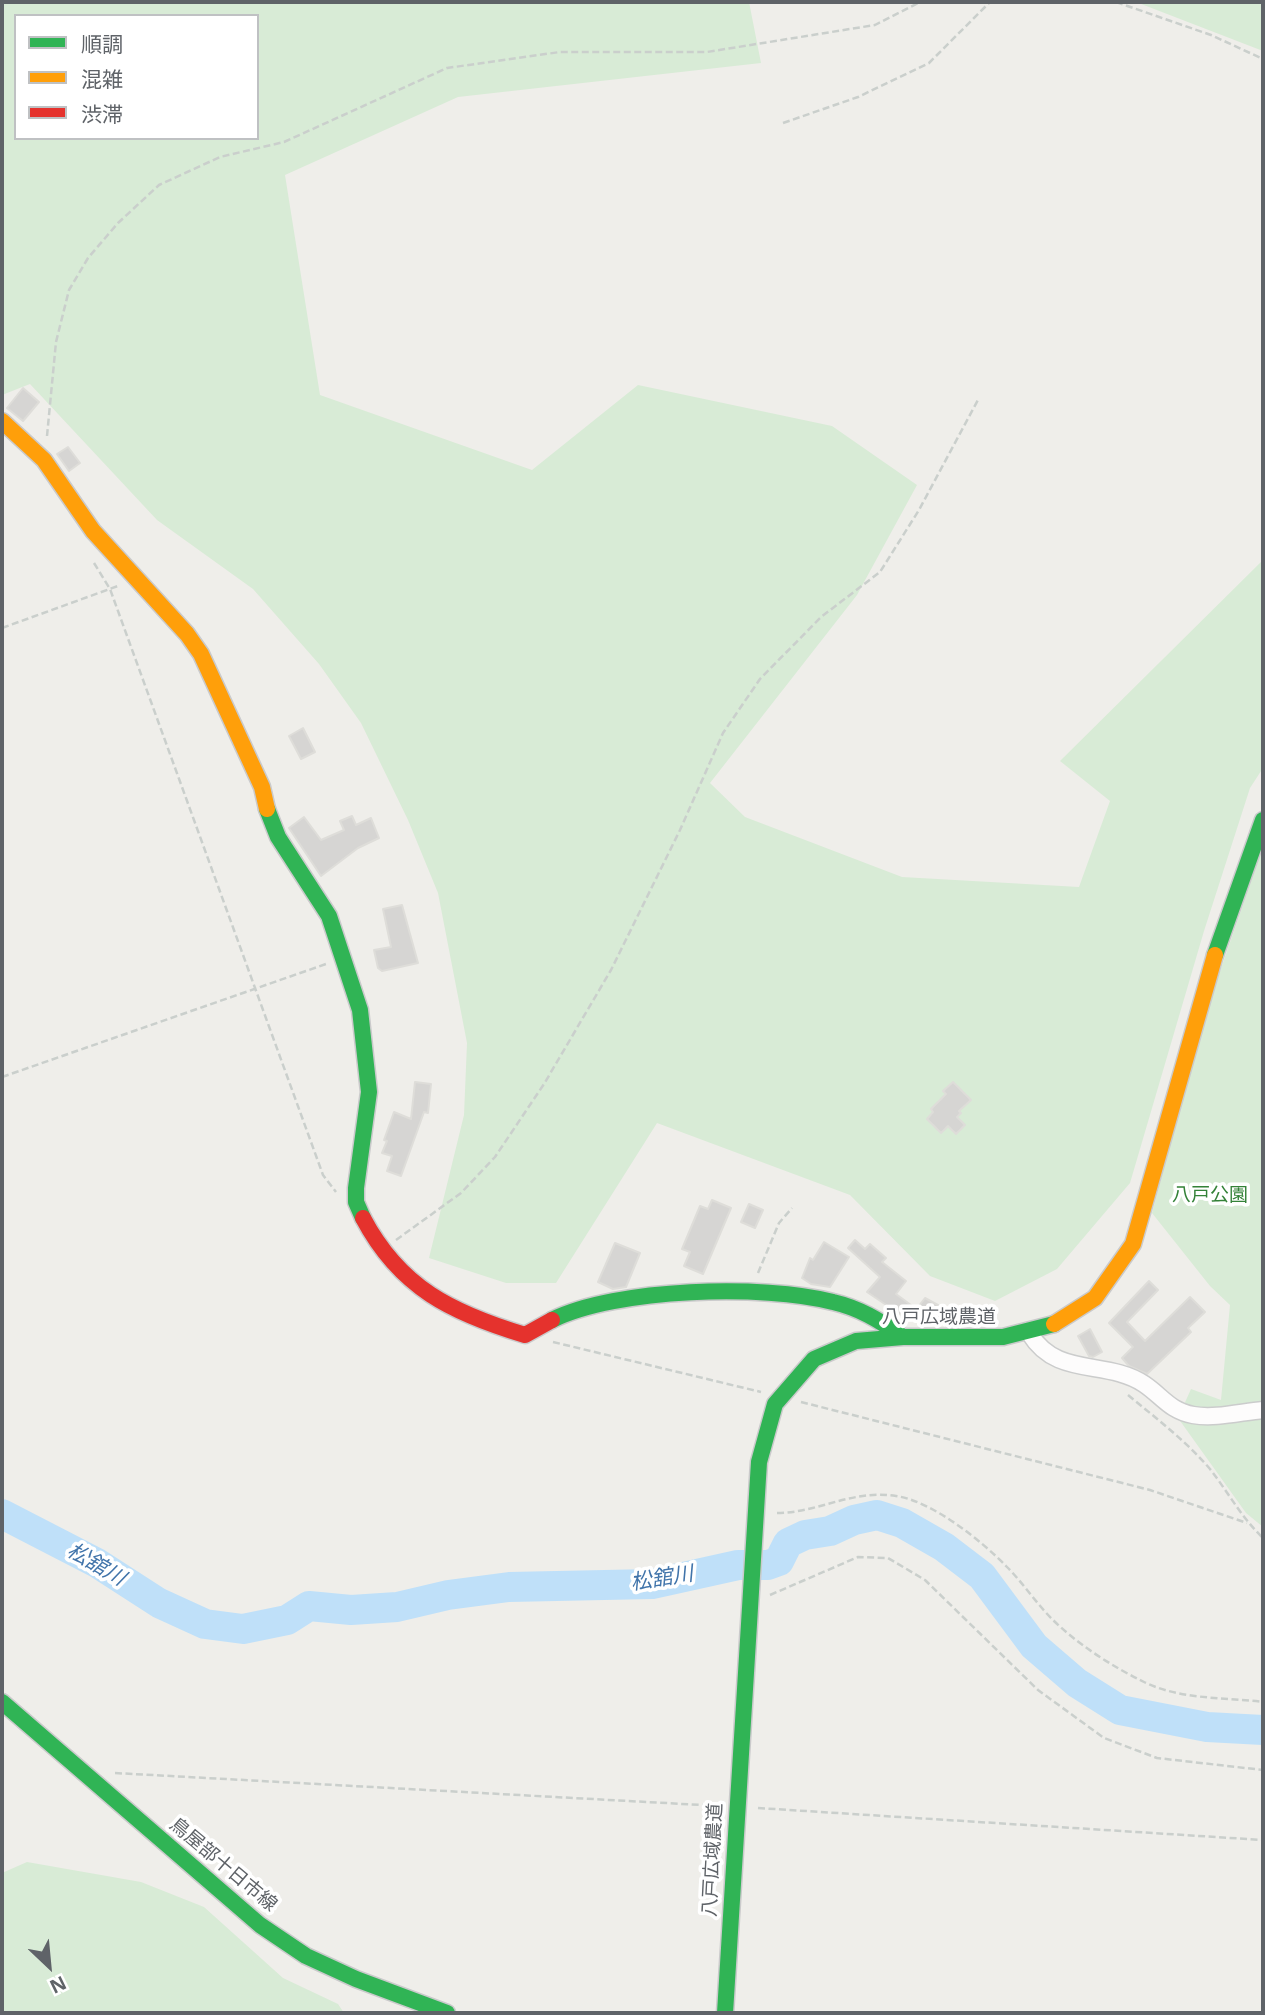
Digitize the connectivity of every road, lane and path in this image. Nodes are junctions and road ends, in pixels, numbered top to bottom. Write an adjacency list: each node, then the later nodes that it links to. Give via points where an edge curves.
1 (920, 2): 8 (path, via 875,25 707,52 561,52 447,68 284,142 220,157 159,185 118,223 88,258 69,290 56,342)
2 (989, 2): 5 (path, via 929,63 858,97)
3 (1116, 2): 4 (path)
4 (1263, 58)
5 (783, 123)
6 (979, 398): 19 (path, via 880,572 821,617 760,680 723,733 611,970 495,1157 461,1193)
7 (2, 421): 8 (street)
8 (44, 460): 10 (street, via 93,531)
9 (89, 554): 11 (path)
10 (138, 579): 11 (path); 14 (street, via 201,654 262,787 274,835 326,909)
11 (110, 589): 12 (path); 15 (path)
12 (2, 628)
13 (1263, 820): 21 (street, 八戸広域農道, via 1228,912 1133,1244 1120,1269 1097,1296 1061,1322)
14 (344, 958): 15 (path); 17 (street, via 368,1045 369,1110)
15 (257, 988): 16 (path); 17 (path, via 323,1175 334,1191)
16 (2, 1077)
17 (355, 1201): 19 (street)
18 (792, 1208): 20 (path, via 779,1223)
19 (381, 1252): 20 (street, via 397,1272 474,1321 525,1335 565,1314 617,1301 707,1291)
20 (751, 1293): 22 (street, via 834,1303 886,1321)
21 (1030, 1334): 22 (street, 八戸広域農道, via 981,1341); 26 (street, via 1040,1351 1061,1362 1116,1371 1144,1384 1176,1410 1207,1416)
22 (900, 1335): 25 (street, 八戸広域農道, via 839,1346 814,1357)
23 (552, 1341): 25 (path)
24 (1125, 1393): 28 (path, via 1183,1440 1210,1469)
25 (779, 1396): 27 (street, 八戸広域農道, via 759,1462); 28 (path, via 1150,1490)
26 (1263, 1410)
27 (756, 1517): 30 (street, 八戸広域農道); 32 (path, via 839,1498 899,1496 928,1508 974,1538 1007,1567 1053,1620 1110,1663 1146,1683 1186,1696)
28 (1247, 1523): 29 (path)
29 (1263, 1538)
30 (750, 1597): 33 (path, via 858,1557 888,1558 925,1580 1038,1690 1104,1738 1157,1758); 35 (street, 八戸広域農道)
31 (2, 1702): 34 (street, 鳥屋部十日市線)
32 (1263, 1702)
33 (1263, 1770)
34 (88, 1777): 35 (path, via 111,1773); 37 (street, 鳥屋部十日市線, via 260,1925 306,1956)
35 (737, 1807): 36 (path); 38 (street, 八戸広域農道)
36 (1263, 1840)
37 (447, 2013)
38 (725, 2013)

